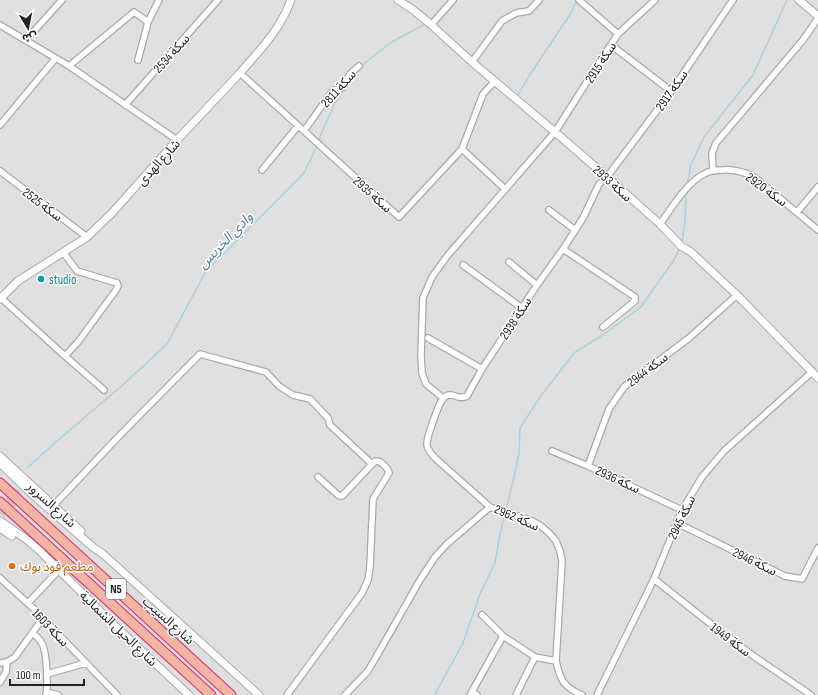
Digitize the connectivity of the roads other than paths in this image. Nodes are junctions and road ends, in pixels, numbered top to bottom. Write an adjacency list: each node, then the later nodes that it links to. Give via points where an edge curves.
1 (62, 0): 17 (street)
2 (159, 0): 13 (street)
3 (218, 0): 27 (street, سكة 2534)
4 (291, 0): 24 (street, شارع الهدى, via 270,38)
5 (398, 0): 15 (street, سكة 2933)
6 (453, 0): 15 (street)
7 (539, 0): 21 (street, via 529,11 516,13 502,21)
8 (579, 0): 16 (street)
9 (655, 0): 16 (street, سكة 2915)
10 (733, 0): 26 (street, سكة 2917)
11 (799, 0): 12 (street)
12 (818, 17): 36 (street, via 803,40 716,143 712,153)
13 (148, 22): 20 (street); 22 (street, via 134,12)
14 (0, 25): 17 (street)
15 (432, 25): 21 (street, سكة 2933)
16 (618, 34): 18 (street, سكة 2915)
17 (26, 40): 19 (street)
18 (611, 45): 26 (street); 31 (street, سكة 2915)
19 (55, 59): 22 (street); 28 (street)
20 (138, 60)
21 (472, 62): 25 (street, سكة 2933)
22 (69, 66): 27 (street)
23 (359, 66): 30 (street, سكة 2811, via 350,74 342,88 331,93)
24 (240, 73): 29 (street, سكة 2935); 32 (street, شارع الهدى)
25 (495, 81): 31 (street, سكة 2933); 33 (street, سكة 2935, via 483,94)
26 (671, 91): 37 (street, سكة 2917)
27 (124, 105): 32 (street)
28 (0, 125)
29 (298, 126): 30 (street, سكة 2935); 34 (street)
30 (304, 131): 33 (street, سكة 2935, via 399,218)
31 (555, 132): 37 (street, سكة 2933); 39 (street, سكة 2915)
32 (177, 140): 45 (street, شارع الهدى, via 112,213)
33 (462, 149): 39 (street)
34 (262, 170)
35 (0, 171): 45 (street, سكة 2525)
36 (713, 171): 41 (street, سكة 2920, via 728,169 746,173); 42 (street, سكة 2920, via 690,183)
37 (607, 177): 42 (street, سكة 2933); 43 (street, سكة 2938, via 599,184)
38 (818, 187): 41 (street)
39 (505, 189): 61 (street, سكة 2915, via 448,255 432,277 423,298 422,373 426,384)
40 (549, 210): 43 (street)
41 (797, 212): 44 (street, سكة 2920)
42 (660, 224): 51 (street, سكة 2933)
43 (574, 230): 46 (street, سكة 2938)
44 (818, 230)
45 (87, 237): 47 (street, شارع الهدى)
46 (563, 249): 50 (street, سكة 2938); 54 (street, via 635,297 635,301)
47 (63, 252): 52 (street, شارع الهدى, via 18,281); 56 (street, via 76,270 118,286)
48 (509, 262): 50 (street)
49 (463, 265): 53 (street)
50 (537, 285): 53 (street, سكة 2938)
51 (737, 295): 58 (street, سكة 2933); 66 (street, سكة 2944, via 689,338 624,387 609,409)
52 (1, 299): 56 (street)
53 (522, 308): 57 (street, سكة 2938)
54 (603, 327)
55 (428, 338): 57 (street)
56 (65, 356): 60 (street)
57 (482, 369): 61 (street, سكة 2938, via 467,396 460,398 449,395)
58 (812, 372): 59 (street, سكة 2933); 73 (street, سكة 2945, via 724,451 702,477)
59 (818, 378)
60 (104, 390)
61 (443, 398): 72 (street, سكة 2962, via 427,446 432,455)
62 (552, 451): 66 (street, سكة 2936)
63 (0, 456): 69 (street, شارع السرور)
64 (0, 463): 69 (street, شارع السرور)
65 (372, 464): 67 (street, via 342,496); 71 (street, via 330,425 328,418 310,399 294,395 279,386 266,372 200,354); 103 (street, via 378,460 389,473 373,499 368,580 362,593)
66 (588, 466): 73 (street, سكة 2936)
67 (318, 477)
68 (0, 484): 101 (highway, شارع السيب / N5)
69 (25, 487): 71 (street, شارع السرور); 78 (street, شارع السرور)
70 (0, 502): 100 (highway, شارع السيب / N5)
71 (54, 505): 78 (street, شارع السرور)
72 (490, 507): 89 (street, سكة 2962, via 532,521 556,541 562,562); 104 (street, via 435,557 368,671)
73 (682, 510): 75 (street, سكة 2945)
74 (1, 518): 79 (street, شارع الحيل الشمالية)
75 (677, 523): 77 (street, سكة 2946, via 785,576 802,579); 82 (street, سكة 2945)
76 (0, 528): 79 (street, شارع الحيل الشمالية)
77 (818, 548)
78 (103, 554): 102 (street, شارع السرور)
79 (49, 560): 80 (street, شارع الحيل الشمالية)
80 (59, 570): 83 (street); 99 (street, شارع الحيل الشمالية)
81 (0, 578): 83 (street, سكة 1603)
82 (654, 579): 107 (street, سكة 2945); 108 (street, سكة 1949, via 752,655)
83 (28, 603): 85 (street, سكة 1603)
84 (482, 615): 87 (street)
85 (43, 618): 86 (street); 92 (street, سكة 1603)
86 (32, 633): 90 (street); 93 (street, via 42,642)
87 (503, 636): 88 (street); 96 (street)
88 (535, 657): 89 (street); 105 (street)
89 (556, 661): 106 (street, سكة 2962, via 566,686)
90 (8, 662): 91 (street); 94 (street)
91 (0, 663)
92 (86, 663): 93 (street); 98 (street, سكة 1603)
93 (47, 674): 95 (street)
94 (0, 682)
95 (46, 693): 97 (street)
96 (473, 694)
97 (58, 695)
98 (117, 695)
99 (189, 695)
100 (211, 695)
101 (231, 695)
102 (259, 695)
103 (287, 695)
104 (345, 695)
105 (516, 695)
106 (582, 695)
107 (597, 695)
108 (811, 695)

